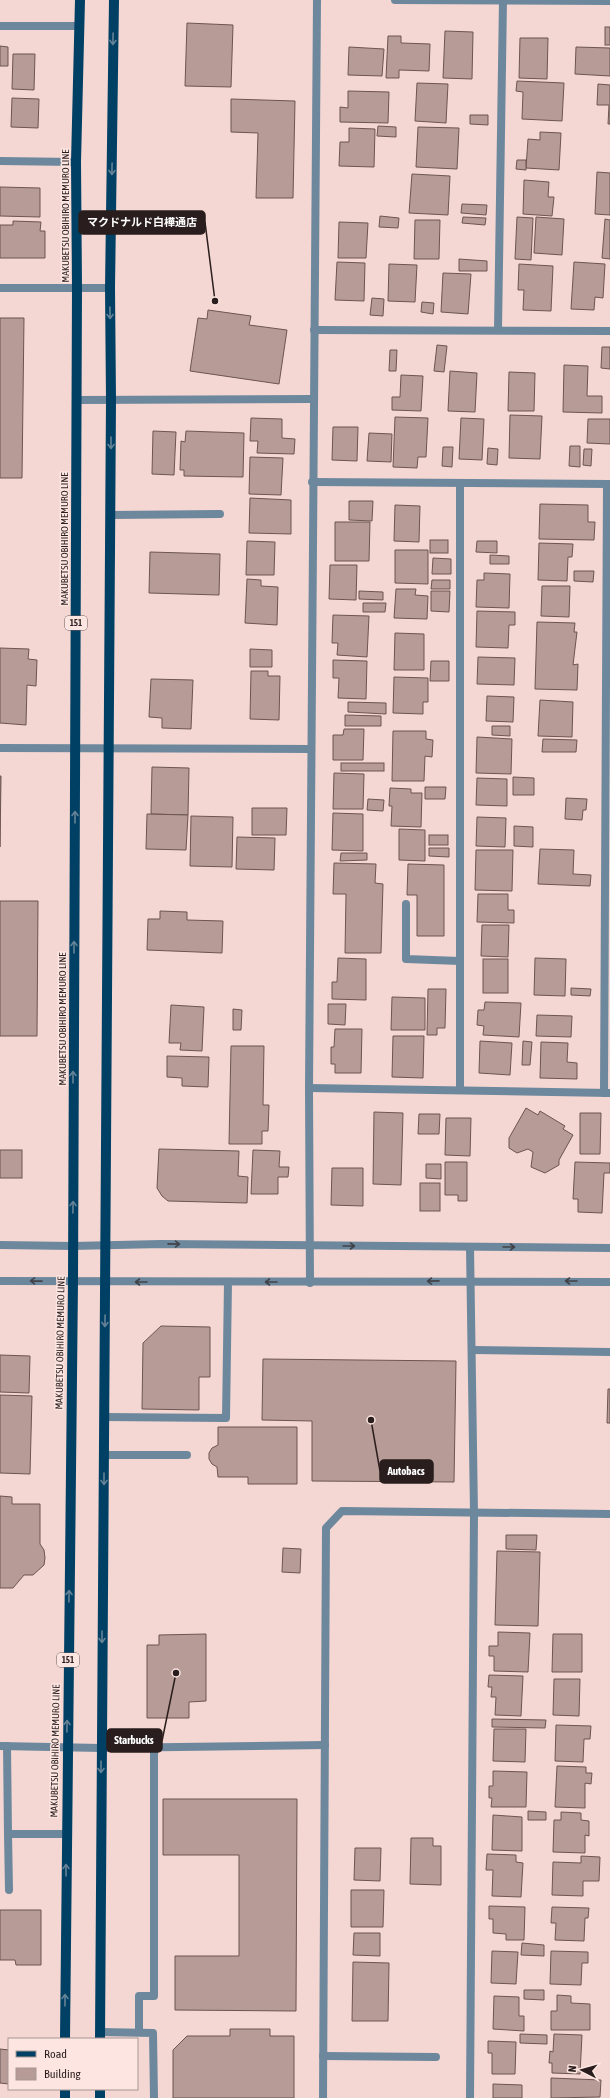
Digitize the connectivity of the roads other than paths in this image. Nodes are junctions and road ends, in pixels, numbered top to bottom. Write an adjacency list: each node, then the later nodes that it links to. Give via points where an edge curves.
1 (80, 0): 8 (main road, MAKUBETSU OBIHIRO MEMURO LINE / 151)
2 (114, 0): 13 (main road, one-way to 13)
3 (317, 0): 14 (street)
4 (395, 0): 5 (street)
5 (503, 0): 6 (street); 15 (street)
6 (610, 1)
7 (0, 26): 8 (street)
8 (80, 26): 10 (main road, MAKUBETSU OBIHIRO MEMURO LINE / 151)
9 (0, 161): 10 (street)
10 (76, 162): 11 (main road, MAKUBETSU OBIHIRO MEMURO LINE / 151)
11 (77, 287): 12 (street); 13 (street); 17 (main road, MAKUBETSU OBIHIRO MEMURO LINE / 151)
12 (0, 288)
13 (110, 288): 18 (main road, one-way to 18)
14 (314, 330): 15 (street); 19 (street)
15 (498, 330): 16 (street)
16 (610, 331)
17 (77, 400): 18 (street); 26 (main road, MAKUBETSU OBIHIRO MEMURO LINE / 151)
18 (112, 400): 19 (street); 24 (main road, one-way to 24)
19 (313, 400): 20 (street)
20 (312, 482): 21 (street); 28 (street)
21 (460, 483): 22 (street); 30 (street)
22 (608, 484): 33 (street)
23 (220, 514): 24 (street)
24 (111, 515): 27 (main road)
25 (0, 748): 26 (street)
26 (75, 748): 27 (street); 36 (main road, MAKUBETSU OBIHIRO MEMURO LINE / 151, one-way to 26)
27 (109, 748): 28 (street); 35 (main road)
28 (311, 749): 31 (street)
29 (406, 904): 30 (street, via 406,959)
30 (460, 961): 32 (street)
31 (309, 1088): 32 (street); 37 (street)
32 (460, 1090): 33 (street)
33 (607, 1093)
34 (0, 1245): 36 (street)
35 (107, 1245): 36 (street); 37 (street, one-way to 37); 43 (main road)
36 (72, 1246): 42 (main road, MAKUBETSU OBIHIRO MEMURO LINE / 151)
37 (310, 1246): 38 (street, one-way to 38); 45 (street)
38 (470, 1247): 39 (street, one-way to 39); 41 (street)
39 (610, 1248)
40 (0, 1281): 42 (street, one-way to 40)
41 (472, 1281): 45 (street, one-way to 45); 46 (street, one-way to 41); 47 (street)
42 (72, 1282): 43 (street); 56 (main road, MAKUBETSU OBIHIRO MEMURO LINE / 151, one-way to 42)
43 (105, 1282): 44 (street, one-way to 43); 49 (main road, one-way to 49)
44 (228, 1282): 45 (street, one-way to 44); 49 (street, via 226,1418)
45 (310, 1282)
46 (610, 1282)
47 (473, 1350): 48 (street); 52 (street)
48 (610, 1352)
49 (104, 1417): 50 (main road)
50 (104, 1455): 51 (street); 58 (main road, one-way to 58)
51 (187, 1455)
52 (474, 1513): 53 (street); 54 (street, via 342,1511 326,1528); 69 (street)
53 (610, 1514)
54 (325, 1745): 57 (street); 65 (street)
55 (4, 1746): 56 (street); 59 (street)
56 (67, 1747): 58 (street); 60 (main road, MAKUBETSU OBIHIRO MEMURO LINE / 151)
57 (154, 1747): 58 (street); 62 (street, via 154,1996 138,1996)
58 (102, 1748): 63 (main road, one-way to 63)
59 (8, 1834): 60 (street); 61 (street)
60 (66, 1834): 64 (main road, MAKUBETSU OBIHIRO MEMURO LINE / 151, one-way to 60)
61 (9, 1890)
62 (139, 2032): 63 (street); 67 (street, via 153,2033)
63 (100, 2036)
64 (65, 2038)
65 (323, 2056): 66 (street); 68 (street)
66 (436, 2057)
67 (154, 2098)
68 (323, 2098)
69 (470, 2098)

